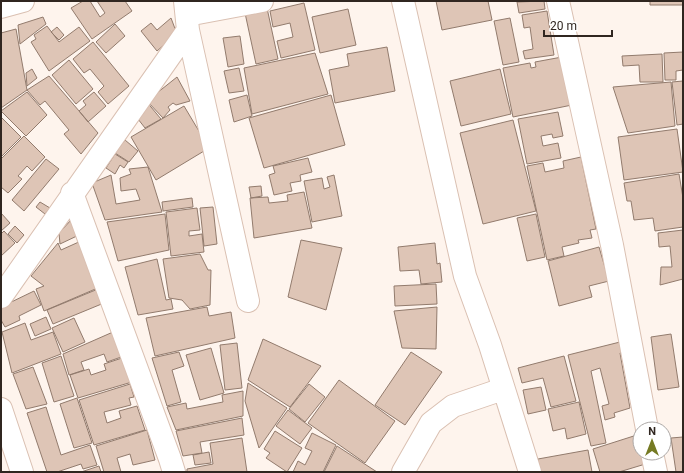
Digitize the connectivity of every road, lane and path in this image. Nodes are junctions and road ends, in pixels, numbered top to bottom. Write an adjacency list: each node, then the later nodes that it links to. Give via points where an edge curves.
1 (23, 1): 5 (street)
2 (262, 1): 6 (street)
3 (403, 1): 10 (street, via 465,276)
4 (558, 1): 12 (street, via 612,245)
5 (1, 7)
6 (187, 15): 7 (street); 9 (street)
7 (72, 193): 8 (street); 15 (street)
8 (1, 297)
9 (248, 301)
10 (503, 389): 16 (street, via 453,406 431,423); 17 (street)
11 (1, 409): 14 (street)
12 (646, 421)
13 (654, 461): 18 (street)
14 (22, 472)
15 (174, 472)
16 (403, 472)
17 (530, 472)
18 (656, 472)

